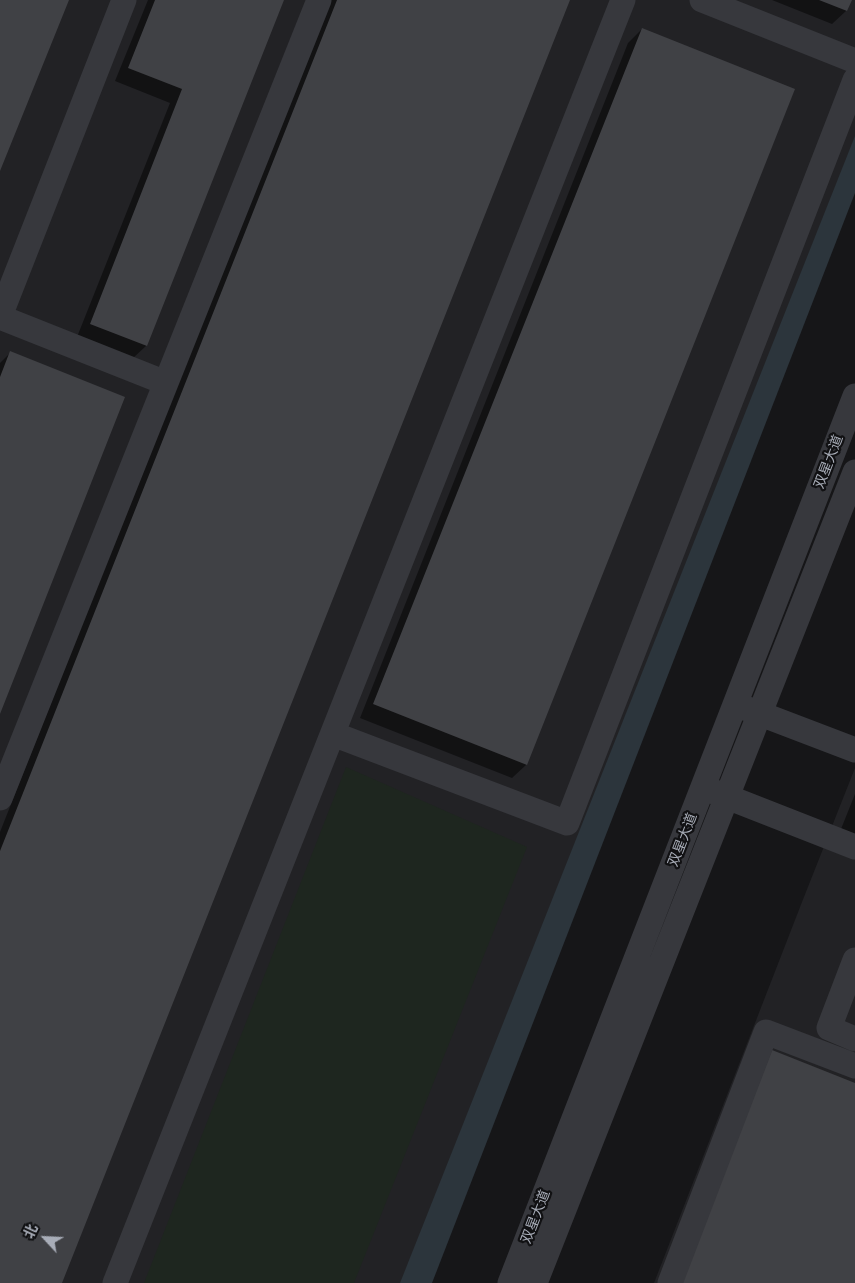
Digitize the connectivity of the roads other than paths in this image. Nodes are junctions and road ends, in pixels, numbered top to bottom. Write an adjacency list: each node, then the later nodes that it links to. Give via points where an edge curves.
1 (124, 0): 7 (street)
2 (319, 0): 8 (street)
3 (623, 0): 13 (street)
4 (702, 0): 5 (street)
5 (855, 61)
6 (855, 80): 13 (street, via 567,823)
7 (0, 316): 8 (street)
8 (166, 384): 17 (street)
9 (855, 396): 11 (street, 双星大道)
10 (855, 472): 12 (street, 双星大道)
11 (735, 704): 12 (street); 15 (street, 双星大道)
12 (760, 713): 14 (street); 16 (street, 双星大道)
13 (333, 734): 22 (street)
14 (855, 750)
15 (703, 787): 16 (street); 23 (street, 双星大道)
16 (727, 797): 18 (street); 24 (street, 双星大道)
17 (0, 798)
18 (855, 847)
19 (855, 960): 20 (street, via 829,1028)
20 (855, 1038)
21 (855, 1066): 25 (street, via 766,1032)
22 (115, 1283)
23 (510, 1283)
24 (535, 1283)
25 (670, 1283)

